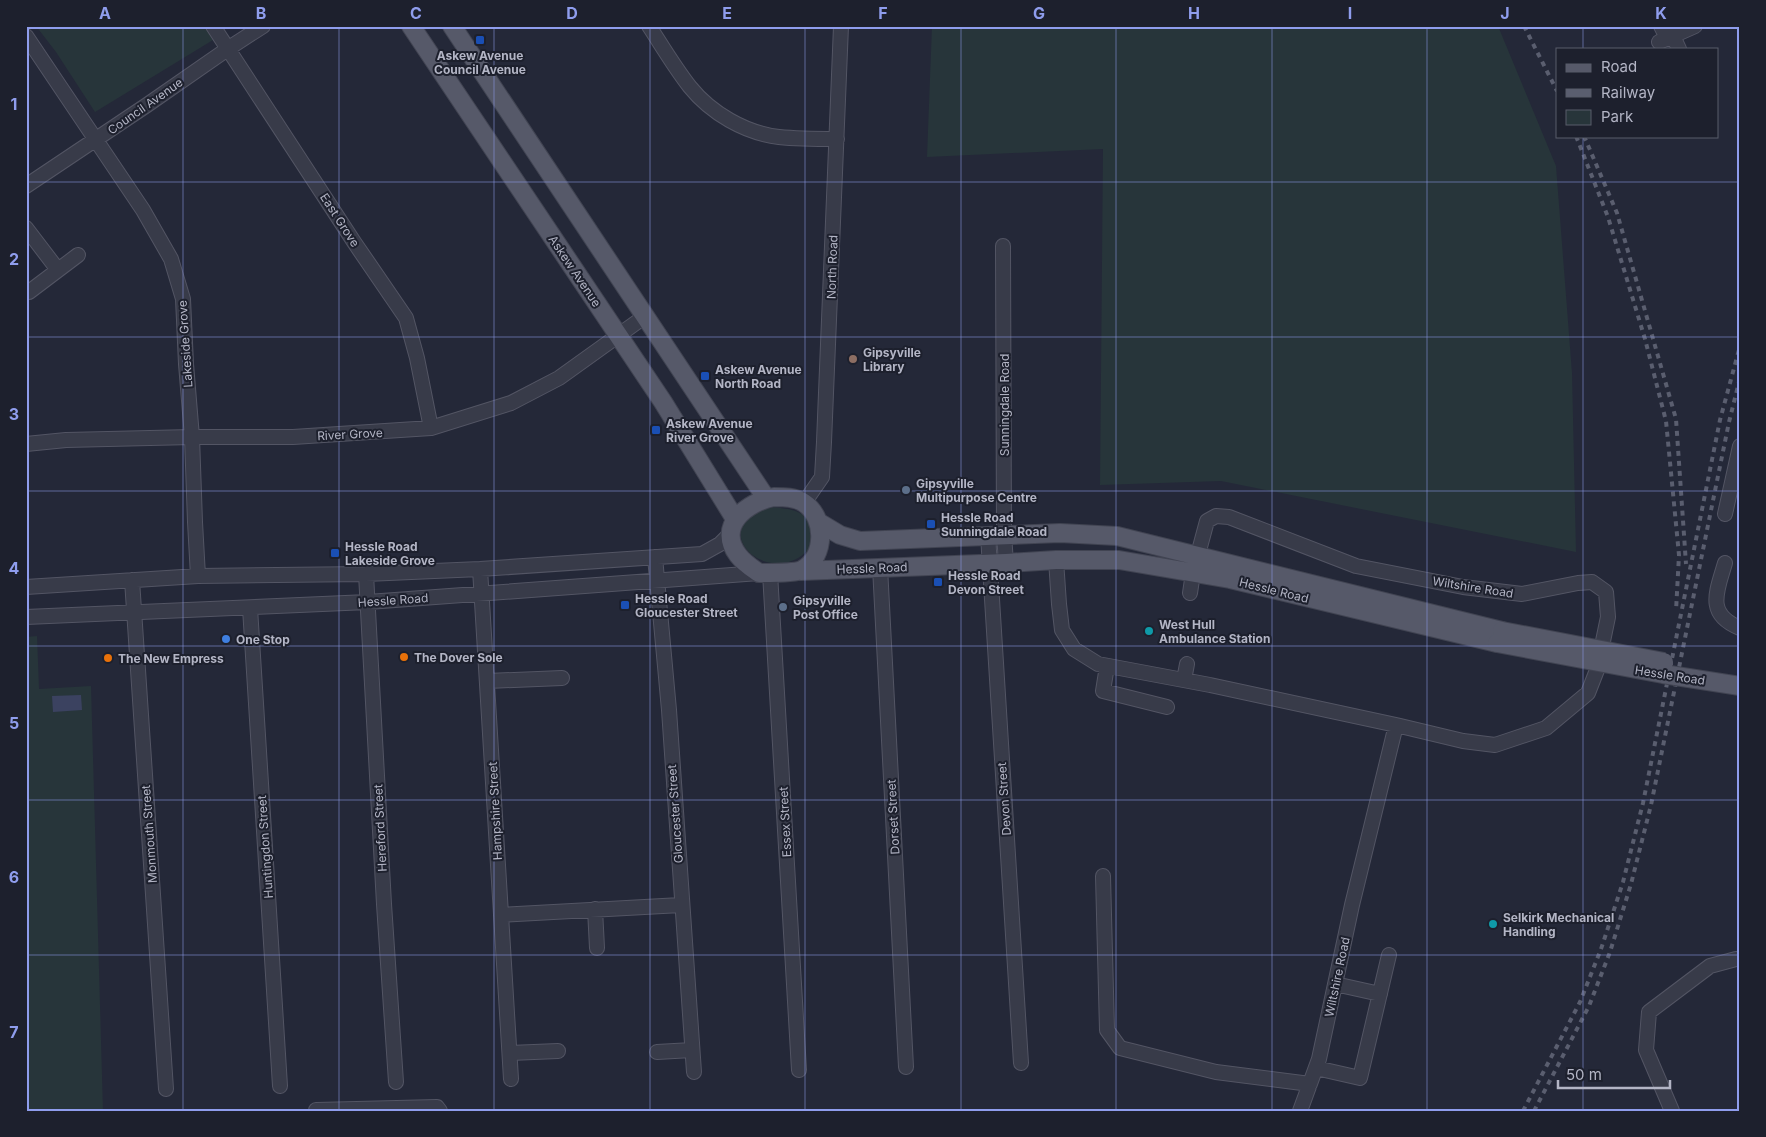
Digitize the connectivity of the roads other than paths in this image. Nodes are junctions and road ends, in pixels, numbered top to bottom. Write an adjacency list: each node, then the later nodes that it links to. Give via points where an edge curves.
1 (213, 26): 10 (street, East Grove)
2 (263, 26): 10 (street, Council Avenue)
3 (411, 26): 21 (main road, Askew Avenue)
4 (452, 26): 20 (main road)
5 (649, 26): 12 (street, via 689,86 726,118 770,136)
6 (841, 26): 12 (street, North Road)
7 (1695, 26): 8 (street)
8 (1665, 35): 11 (street)
9 (28, 44): 13 (street, Lakeside Grove)
10 (229, 48): 13 (street, Council Avenue); 22 (street, East Grove, via 406,318 418,358)
11 (1678, 48)
12 (837, 139): 27 (street, North Road, via 822,477)
13 (95, 140): 14 (street, Council Avenue); 23 (street, Lakeside Grove, via 143,210 172,260 183,299)
14 (26, 186)
15 (26, 228): 18 (street)
16 (1003, 246): 31 (street, Sunningdale Road)
17 (78, 256): 18 (street)
18 (58, 270): 19 (street)
19 (28, 292)
20 (644, 317): 21 (street, River Grove); 26 (main road)
21 (618, 336): 22 (street, River Grove, via 558,378 511,403); 30 (main road, Askew Avenue, via 663,402)
22 (431, 428): 23 (street, River Grove, via 293,437)
23 (192, 437): 24 (street, River Grove); 43 (street, Lakeside Grove)
24 (26, 444)
25 (1740, 446): 28 (street)
26 (766, 498): 27 (main road, via 783,497); 30 (main road, via 742,511)
27 (804, 503): 29 (main road)
28 (1725, 514)
29 (820, 523): 31 (main road, Hessle Road, via 840,535 860,541); 39 (main road, via 818,550 813,560)
30 (733, 526): 33 (street, via 720,544 702,554); 40 (main road, via 733,544 737,554)
31 (996, 535): 32 (main road, Hessle Road, via 1060,533 1117,536); 36 (street, Sunningdale Road)
32 (1198, 555): 41 (street, Wiltshire Road); 54 (main road, Hessle Road); 63 (street, Wiltshire Road, via 1207,521 1216,516 1229,517 1356,566 1463,587 1522,594 1592,582 1606,592 1608,617 1598,670 1588,693 1546,728 1495,745 1463,741)
33 (655, 557): 38 (street); 45 (street, Gloucester Street)
34 (1056, 560): 36 (main road, Hessle Road); 41 (main road, Hessle Road, via 1119,560); 56 (street, Wiltshire Road, via 1062,630 1074,649)
35 (1724, 563): 53 (street, via 1716,606 1726,623)
36 (998, 564): 37 (main road, Hessle Road); 77 (street, Devon Street)
37 (880, 567): 39 (main road, Hessle Road); 78 (street, Dorset Street)
38 (480, 569): 42 (street); 48 (street, Hampshire Street)
39 (801, 570): 40 (main road)
40 (765, 573): 45 (street, Hessle Road); 80 (street, Essex Street)
41 (1193, 573): 47 (street, Wiltshire Road); 54 (main road, Hessle Road)
42 (366, 574): 43 (street); 49 (street, Hereford Street)
43 (198, 576): 44 (street)
44 (132, 580): 46 (street); 51 (street, Monmouth Street)
45 (657, 581): 48 (street, Hessle Road); 65 (street, Gloucester Street)
46 (26, 587)
47 (1190, 593)
48 (483, 594): 49 (street, Hessle Road); 60 (street, Hampshire Street)
49 (368, 602): 50 (street, Hessle Road); 83 (street, Hereford Street)
50 (250, 608): 51 (street, Hessle Road); 85 (street, Huntingdon Street)
51 (134, 612): 52 (street, Hessle Road); 86 (street, Monmouth Street)
52 (26, 618)
53 (1740, 628)
54 (1500, 637): 57 (main road, Hessle Road, bridge); 61 (main road, Hessle Road, bridge, via 1662,674)
55 (1187, 664): 59 (street)
56 (1107, 666): 59 (street, Wiltshire Road); 62 (street, via 1104,691)
57 (1740, 674)
58 (562, 678): 60 (street)
59 (1184, 680): 63 (street, Wiltshire Road)
60 (488, 682): 67 (street, Hampshire Street)
61 (1740, 686)
62 (1167, 707)
63 (1396, 724): 71 (street, Wiltshire Road)
64 (1102, 876): 84 (street, via 1107,1030 1120,1048 1216,1072)
65 (681, 905): 66 (street); 73 (street, Gloucester Street)
66 (595, 909): 67 (street); 68 (street)
67 (501, 915): 76 (street, Hampshire Street)
68 (597, 948)
69 (1389, 955): 72 (street)
70 (1740, 959): 90 (street, via 1710,966 1648,1012 1646,1050)
71 (1335, 984): 72 (street); 79 (street, Wiltshire Road)
72 (1380, 994): 79 (street, via 1360,1078)
73 (692, 1050): 75 (street); 81 (street, Gloucester Street)
74 (558, 1051): 76 (street)
75 (657, 1052)
76 (510, 1053): 82 (street, Hampshire Street)
77 (1021, 1063)
78 (906, 1066)
79 (1316, 1068): 84 (street, Wiltshire Road)
80 (799, 1070)
81 (694, 1072)
82 (511, 1079)
83 (396, 1082)
84 (1310, 1084): 89 (street, Wiltshire Road)
85 (280, 1086)
86 (166, 1089)
87 (316, 1110): 88 (street, via 437,1107)
88 (440, 1111)
89 (1300, 1111)
90 (1672, 1111)

